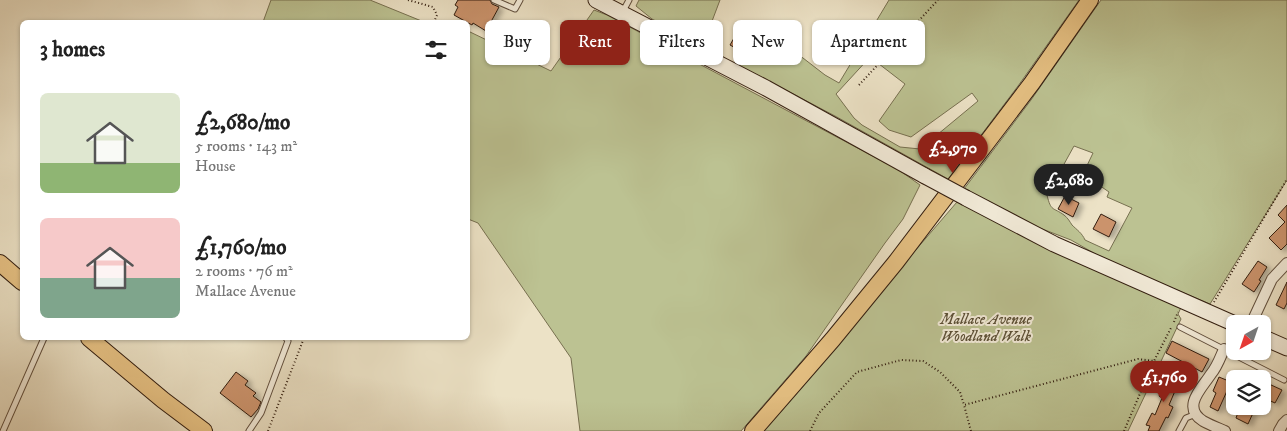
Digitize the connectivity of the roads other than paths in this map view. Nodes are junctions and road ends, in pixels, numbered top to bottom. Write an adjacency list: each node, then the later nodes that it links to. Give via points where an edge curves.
1 (494, 0): 2 (lane, via 515,9)
2 (520, 0)
3 (596, 0): 5 (main road)
4 (1090, 0): 24 (main road, via 1032,83 896,262)
5 (626, 7): 10 (main road, bridge, via 1021,228)
6 (0, 263): 8 (main road)
7 (1287, 263): 9 (street, via 1272,279)
8 (20, 280)
9 (1255, 315)
10 (1226, 320)
11 (1180, 327): 17 (lane)
12 (43, 340): 21 (lane)
13 (91, 340): 22 (main road)
14 (287, 340): 23 (lane, via 260,413)
15 (1271, 341): 16 (main road)
16 (1287, 348)
17 (1224, 349): 18 (lane); 19 (street, via 1213,373 1196,395)
18 (1284, 380)
19 (1196, 414): 25 (lane, via 1186,418); 26 (street, via 1202,421)
20 (1287, 420): 27 (street)
21 (3, 431)
22 (204, 431)
23 (249, 431)
24 (753, 431)
25 (1180, 431)
26 (1225, 431)
27 (1279, 431)

